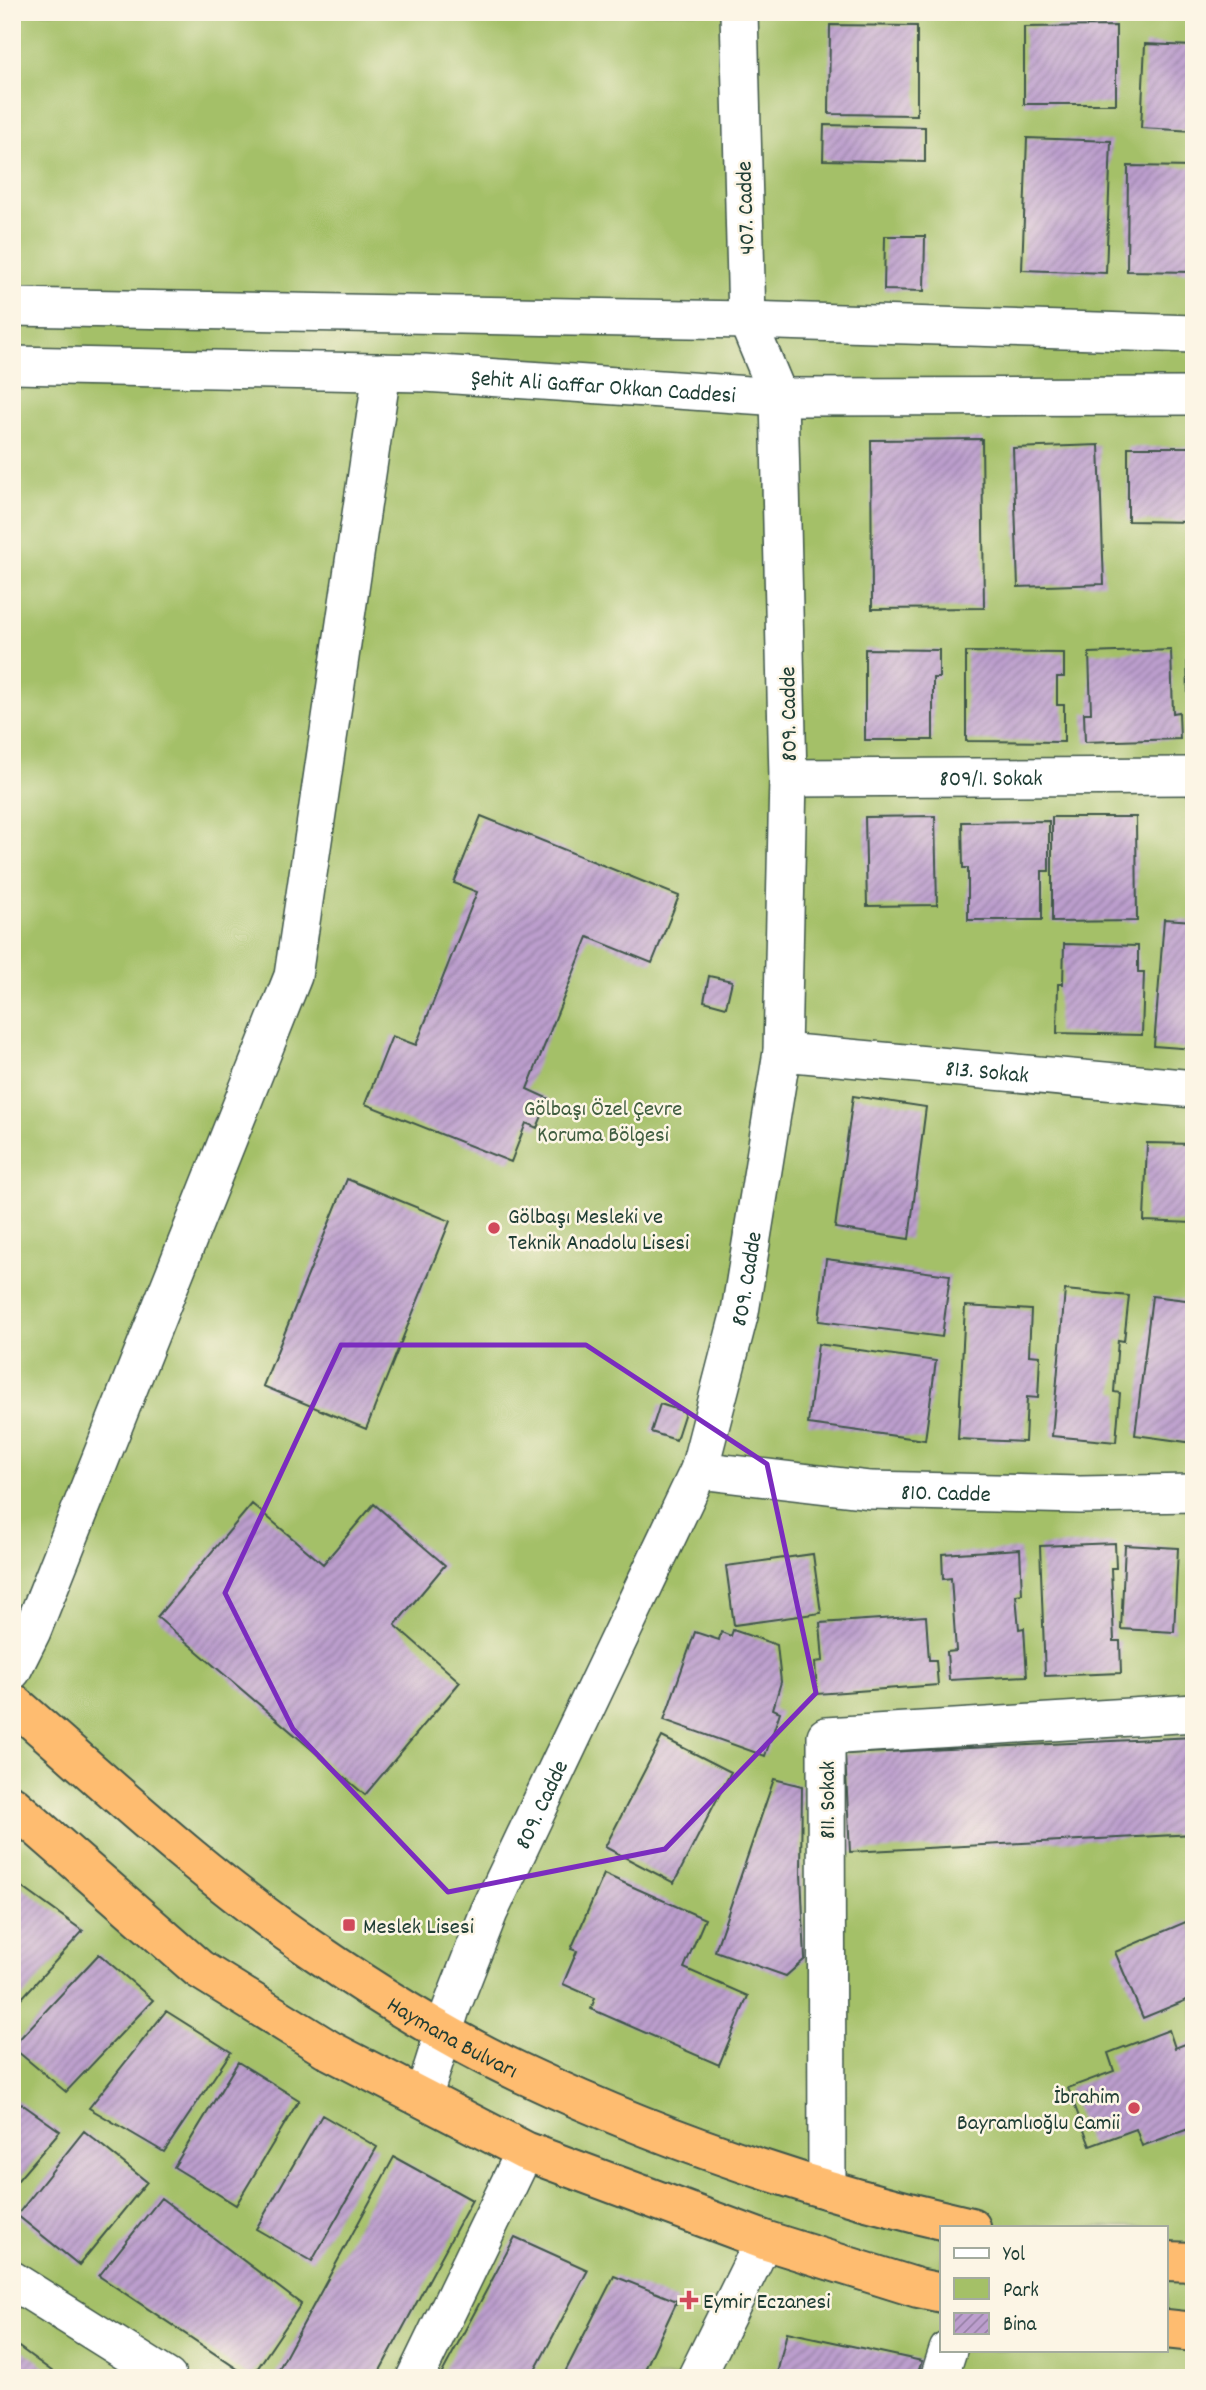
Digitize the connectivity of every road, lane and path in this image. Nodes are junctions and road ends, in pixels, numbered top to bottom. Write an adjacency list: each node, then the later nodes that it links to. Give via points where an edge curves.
1 (739, 12): 3 (street, 407. Cadde)
2 (12, 307): 3 (street)
3 (747, 320): 4 (street); 8 (street, 407. Cadde)
4 (1194, 334)
5 (12, 365): 6 (street, Şehit Ali Gaffar Okkan Caddesi)
6 (382, 372): 8 (street, Şehit Ali Gaffar Okkan Caddesi); 15 (street, via 293,976)
7 (1194, 396): 8 (street, Şehit Ali Gaffar Okkan Caddesi)
8 (779, 397): 10 (street, 809. Cadde)
9 (1194, 776): 10 (street, 809/1. Sokak)
10 (789, 778): 11 (street, 809. Cadde)
11 (782, 1052): 12 (street, 813. Sokak); 13 (street, 809. Cadde, via 740,1312)
12 (1194, 1089)
13 (699, 1469): 14 (street, 810. Cadde, via 870,1490); 19 (street, 809. Cadde, via 489,1912)
14 (1194, 1493)
15 (12, 1671)
16 (12, 1702): 19 (highway, Haymana Bulvarı, via 240,1896 310,1948)
17 (1194, 1713): 22 (street, 811. Sokak, via 826,1736)
18 (12, 1805): 20 (highway, via 199,1969 331,2051)
19 (443, 2032): 20 (street, 809. Cadde); 22 (highway, Haymana Bulvarı, via 611,2113)
20 (422, 2098): 21 (highway)
21 (525, 2151): 24 (highway); 33 (street)
22 (827, 2190): 23 (highway, Haymana Bulvarı)
23 (967, 2226)
24 (764, 2240): 28 (highway); 34 (street)
25 (1168, 2261): 26 (highway)
26 (1194, 2262)
27 (12, 2280): 32 (street)
28 (940, 2293)
29 (1168, 2329): 30 (highway)
30 (1194, 2332)
31 (947, 2352): 35 (street)
32 (168, 2378)
33 (415, 2378)
34 (696, 2378)
35 (939, 2378)

